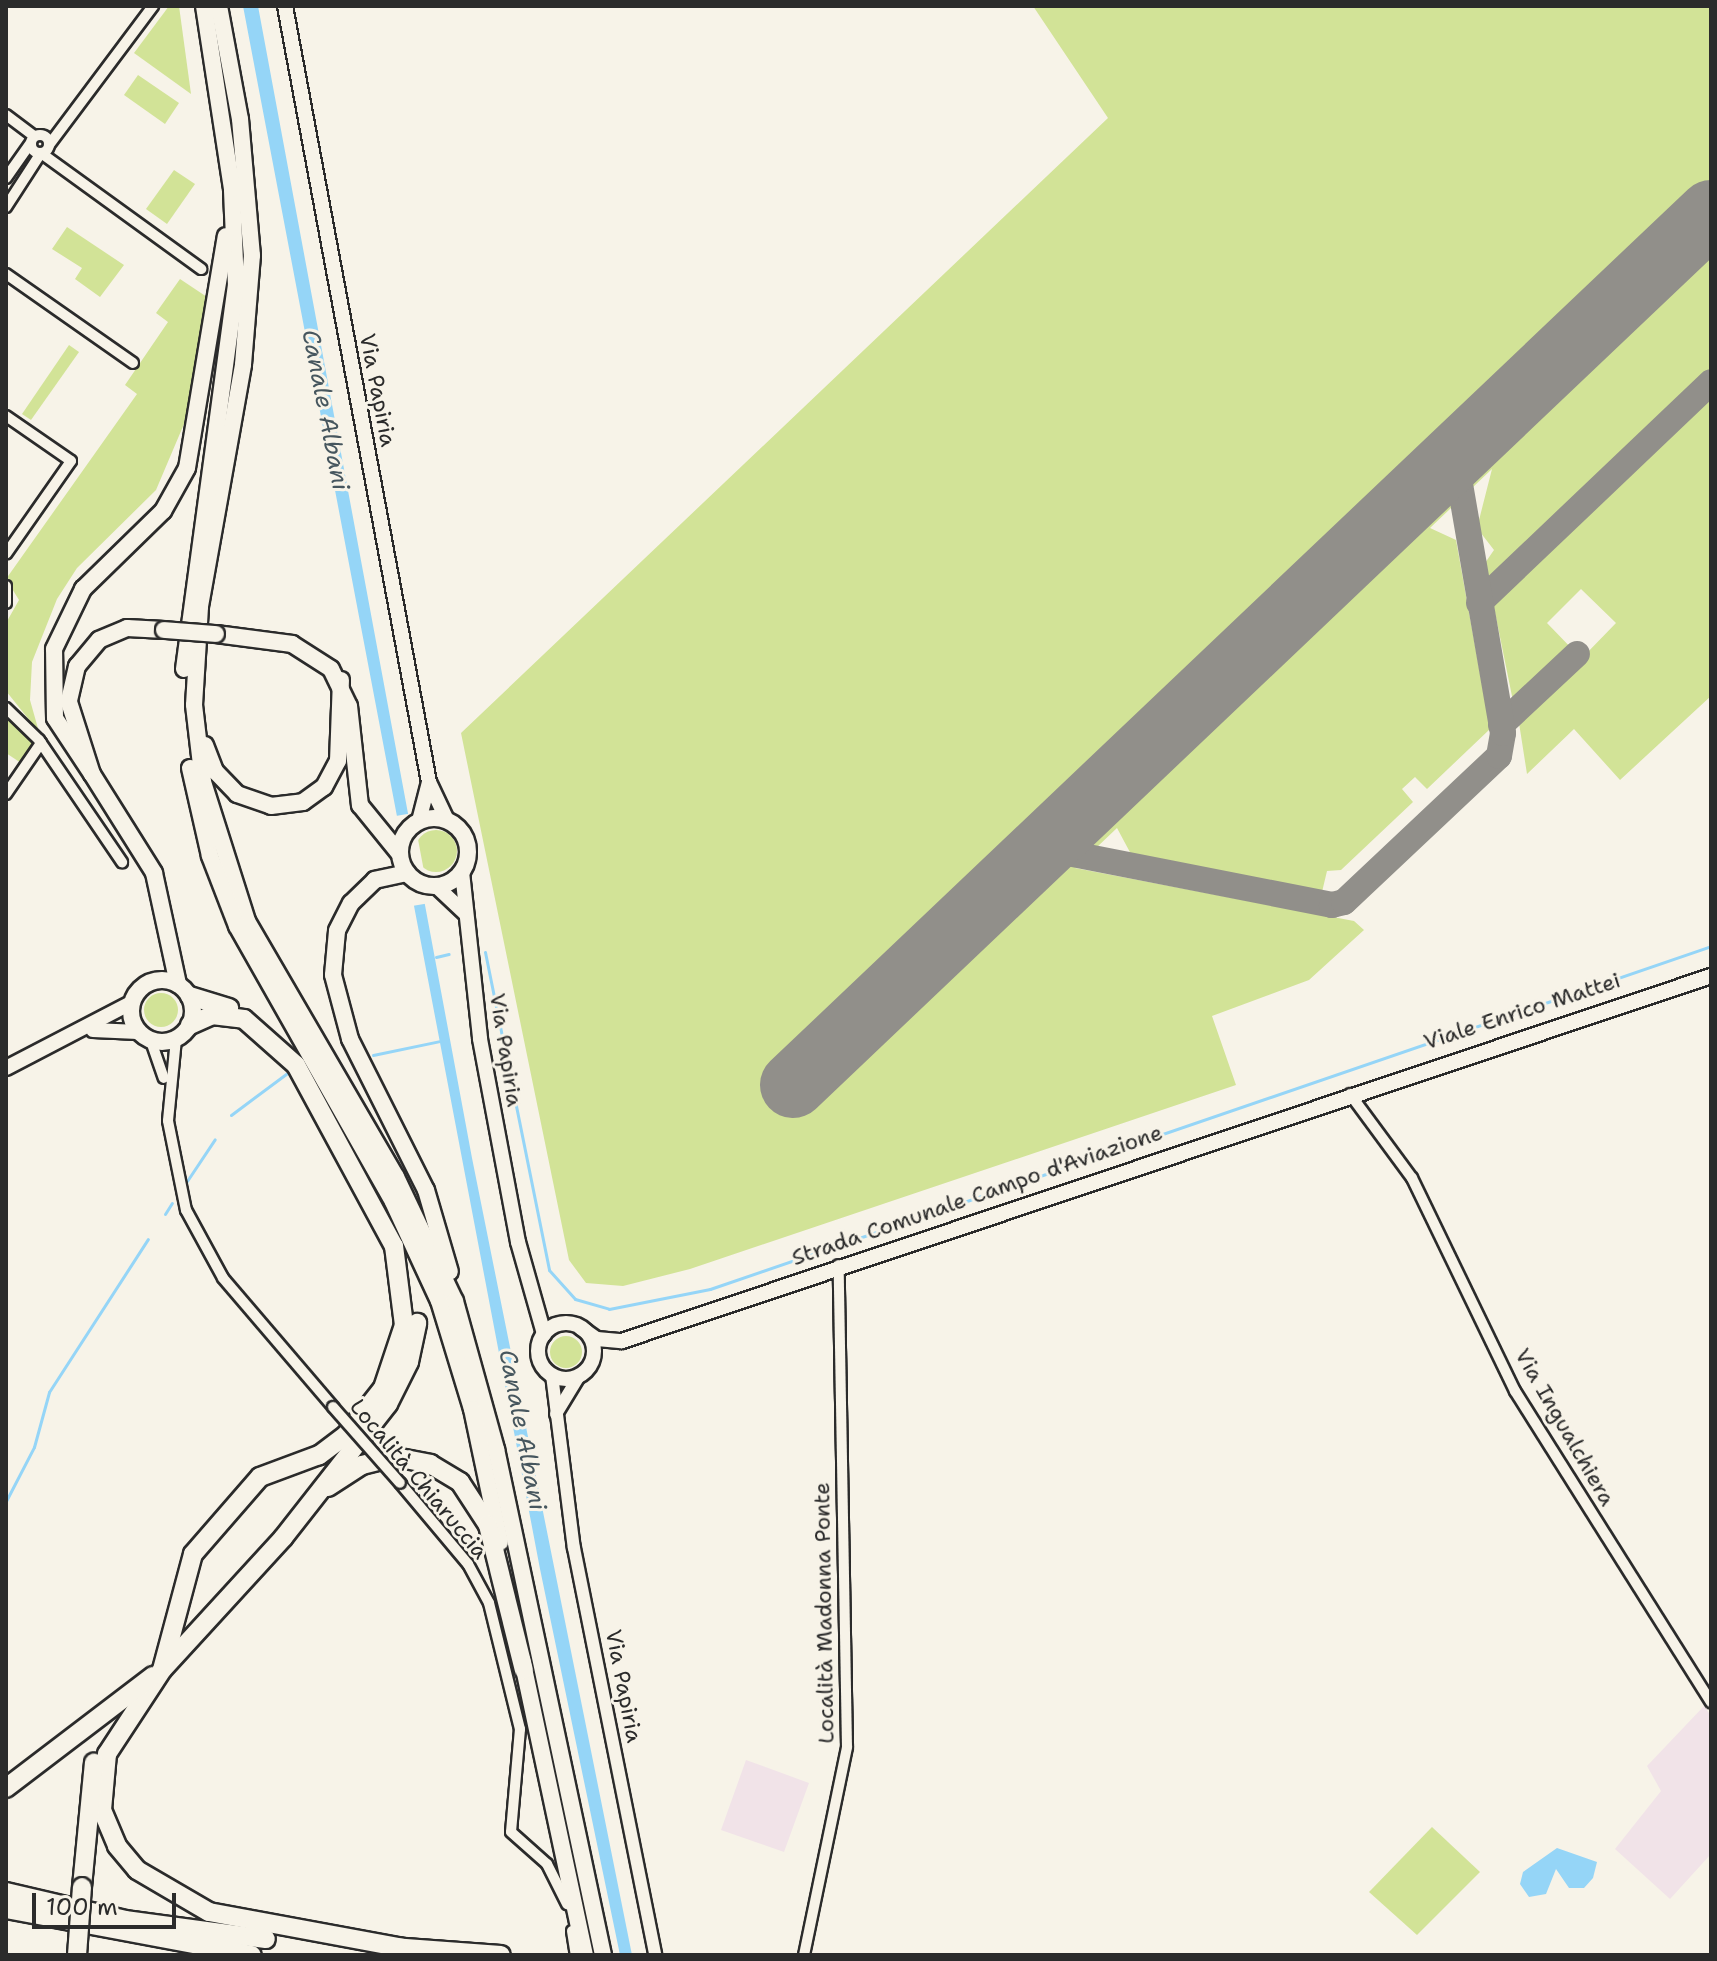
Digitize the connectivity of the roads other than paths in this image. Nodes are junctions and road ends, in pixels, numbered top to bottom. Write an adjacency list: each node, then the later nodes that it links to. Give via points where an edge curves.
1 (153, 6): 7 (street)
2 (204, 6): 8 (main road)
3 (219, 6): 19 (main road, via 244,144 252,274 243,365 200,607)
4 (285, 6): 23 (main road, Via Papiria)
5 (6, 115): 6 (street)
6 (32, 140): 7 (street); 7 (street); 9 (street)
7 (46, 149): 10 (street); 11 (street, via 56,167)
8 (229, 158): 22 (main road, via 222,279 190,461 163,511 83,589 54,649 55,718); 61 (main road, via 234,310 184,661 195,798 241,934 393,1202 444,1314 478,1430)
9 (6, 178)
10 (6, 207)
11 (201, 269)
12 (6, 274): 13 (street)
13 (133, 363)
14 (6, 416): 15 (street, via 71,461)
15 (6, 554)
16 (6, 586): 17 (street)
17 (6, 603)
18 (341, 680): 19 (main road, via 335,770 315,795 289,806 254,803 225,784 208,757); 22 (main road, bridge, via 292,644 164,630 113,632 77,666 70,714); 27 (main road, via 355,784)
19 (194, 705): 51 (main road, via 205,792 243,912 396,1177)
20 (6, 708): 21 (street)
21 (41, 743): 24 (street); 30 (street)
22 (92, 774): 35 (main road, via 149,860)
23 (429, 782): 25 (main road, Via Papiria); 26 (main road, Via Papiria)
24 (6, 794)
25 (447, 820): 26 (main road); 31 (main road, Via Papiria, via 468,843)
26 (419, 821): 28 (main road)
27 (370, 825): 28 (main road); 29 (main road)
28 (405, 833): 29 (main road)
29 (399, 853): 32 (main road)
30 (122, 862)
31 (462, 872): 33 (main road); 34 (main road, Via Papiria)
32 (407, 873): 33 (main road); 51 (main road, via 375,880 351,903 335,939 333,975 353,1047 436,1215)
33 (436, 886): 34 (main road)
34 (468, 917): 50 (main road, Via Papiria, via 480,1039)
35 (163, 937): 37 (main road); 38 (main road)
36 (1711, 976): 45 (main road, Viale Enrico Mattei)
37 (143, 986): 38 (main road); 39 (main road)
38 (184, 990): 40 (main road); 59 (highway, via 257,1018 291,1049 385,1212 413,1283 416,1335 401,1382)
39 (131, 1003): 41 (main road); 42 (main road)
40 (190, 1025): 43 (main road); 60 (highway, via 216,1014 244,1019 296,1065 394,1246 405,1320 389,1375 349,1433 319,1455 260,1477 193,1554)
41 (80, 1032): 42 (main road); 44 (main road)
42 (145, 1036): 43 (main road); 46 (street)
43 (176, 1039): 46 (street)
44 (6, 1068)
45 (1376, 1083): 47 (main road, Viale Enrico Mattei); 48 (street)
46 (166, 1084): 70 (street, Località Chiaruccia, bridge, via 178,1185 198,1236 249,1311 468,1564 491,1608 520,1729 511,1832 558,1878)
47 (1348, 1092): 48 (street, Via Ingualchiera); 49 (main road, Strada Comunale Campo d'Aviazione)
48 (1374, 1122): 62 (street, Via Ingualchiera, via 1452,1247 1515,1391)
49 (839, 1265): 55 (main road, Strada Comunale Campo d'Aviazione); 74 (street, Località Madonna Ponte, via 847,1747)
50 (530, 1283): 52 (main road, Via Papiria); 54 (main road, Via Papiria)
51 (455, 1301): 72 (main road, via 500,1468)
52 (563, 1324): 53 (main road); 54 (main road)
53 (581, 1328): 55 (main road, via 597,1339); 56 (main road, via 594,1346)
54 (544, 1334): 57 (main road, via 539,1356)
55 (622, 1341): 56 (main road, Strada Comunale Campo d'Aviazione)
56 (584, 1372): 57 (main road); 58 (street, via 568,1386)
57 (552, 1375): 58 (street, Via Papiria)
58 (554, 1425): 73 (street, Via Papiria)
59 (319, 1493): 60 (highway); 61 (highway, via 391,1458 424,1462 456,1479 488,1525)
60 (162, 1670): 63 (highway); 66 (highway, via 115,1735 102,1771 103,1815 129,1862 163,1889 229,1919); 67 (highway, bridge, via 114,1726 94,1764)
61 (524, 1670): 71 (main road)
62 (1711, 1702)
63 (6, 1788)
64 (6, 1892): 66 (highway, via 170,1927)
65 (6, 1909): 68 (highway)
66 (403, 1948): 69 (highway)
67 (77, 1955)
68 (252, 1955)
69 (501, 1955)
70 (576, 1955)
71 (585, 1955)
72 (603, 1955)
73 (655, 1955)
74 (804, 1955)

